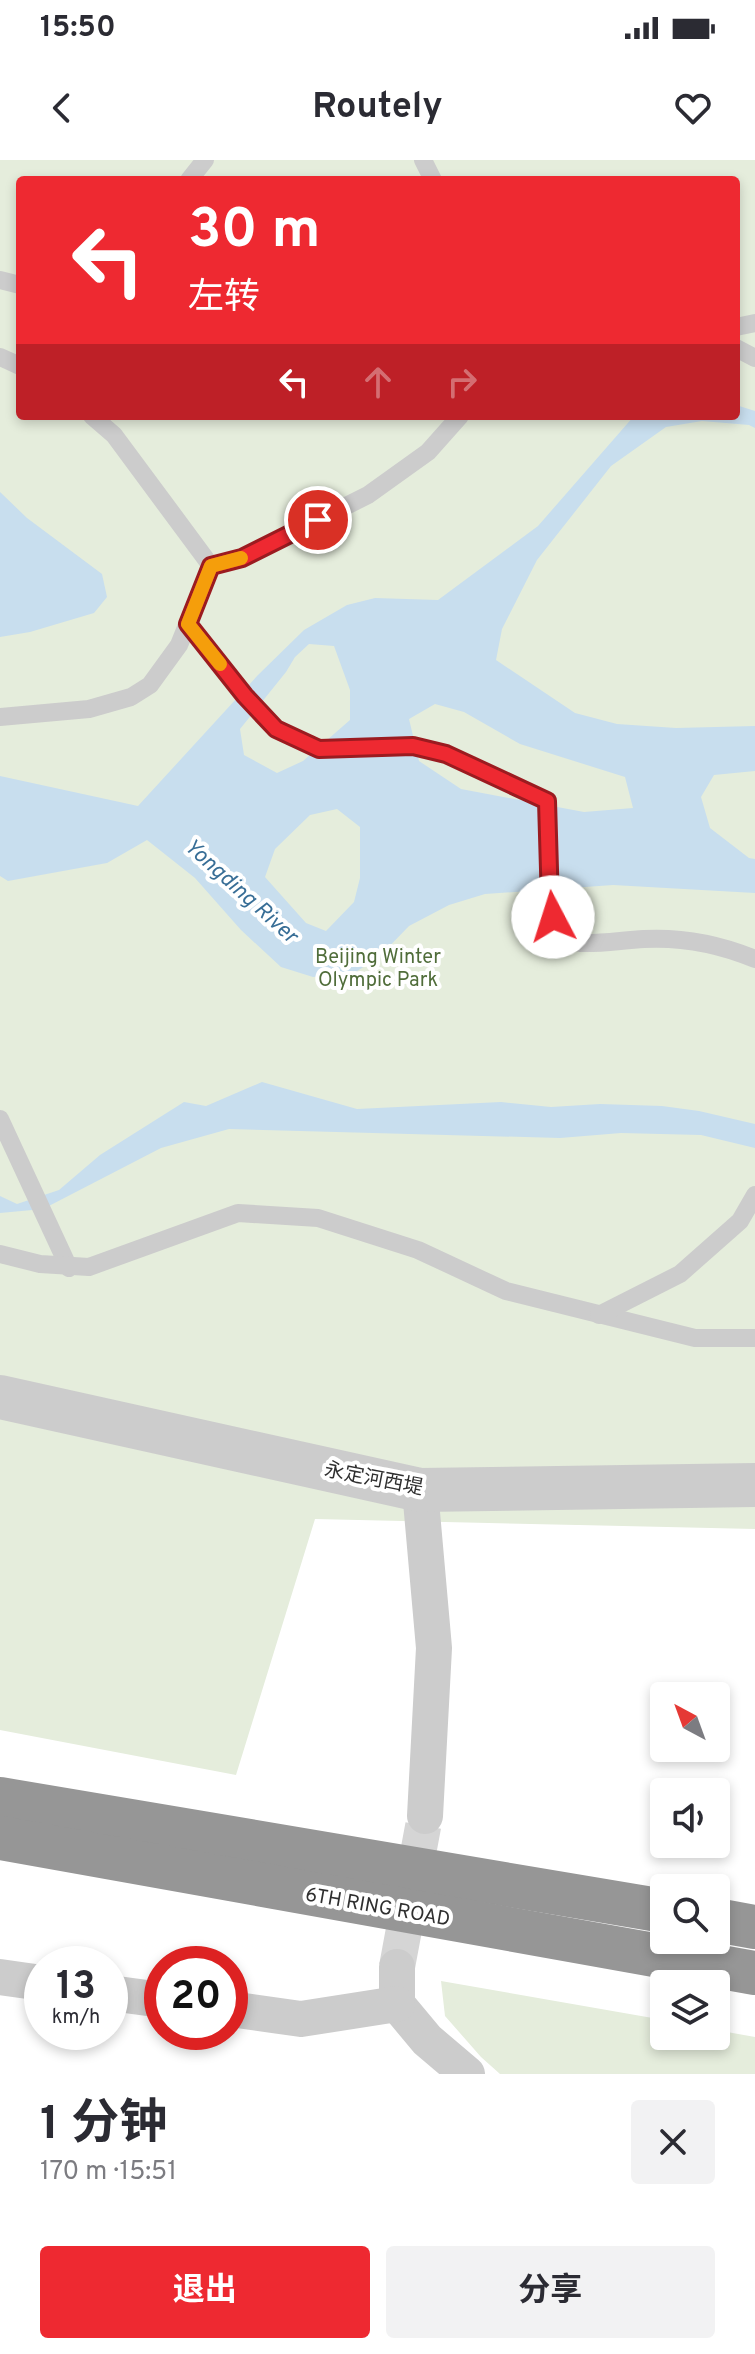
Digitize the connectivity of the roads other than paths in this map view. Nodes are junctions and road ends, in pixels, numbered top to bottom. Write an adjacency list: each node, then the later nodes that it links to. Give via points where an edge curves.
1 (205, 160): 2 (lane)
2 (192, 176)
3 (97, 420): 5 (lane, via 114,435)
4 (456, 420): 5 (lane, via 428,452 368,495 242,558)
5 (211, 566): 6 (lane)
6 (188, 624): 7 (lane, via 150,685 131,697 89,709); 8 (lane, via 276,729 319,749 413,746 446,754 545,799 553,917 580,943 695,941)
7 (0, 717)
8 (755, 959)
9 (0, 1119): 12 (lane)
10 (755, 1195): 13 (lane, via 740,1221 680,1274)
11 (0, 1254): 12 (lane)
12 (69, 1268): 13 (lane, via 89,1267 238,1213 318,1218 418,1250 506,1291)
13 (599, 1315): 14 (lane, via 695,1338)
14 (755, 1338)
15 (0, 1397): 17 (street, 永定河西堤)
16 (755, 1485): 17 (street, 永定河西堤)
17 (420, 1490): 19 (street, via 434,1648)
18 (0, 1799): 21 (highway)
19 (425, 1816)
20 (0, 1838): 25 (highway, 6TH RING ROAD)
21 (650, 1909)
22 (730, 1923): 23 (highway)
23 (755, 1927)
24 (397, 1967): 28 (street)
25 (755, 1973)
26 (0, 1977): 27 (street)
27 (24, 1980)
28 (397, 2004): 29 (street, via 301,2019); 30 (street, via 427,2040)
29 (248, 2012)
30 (467, 2074)

